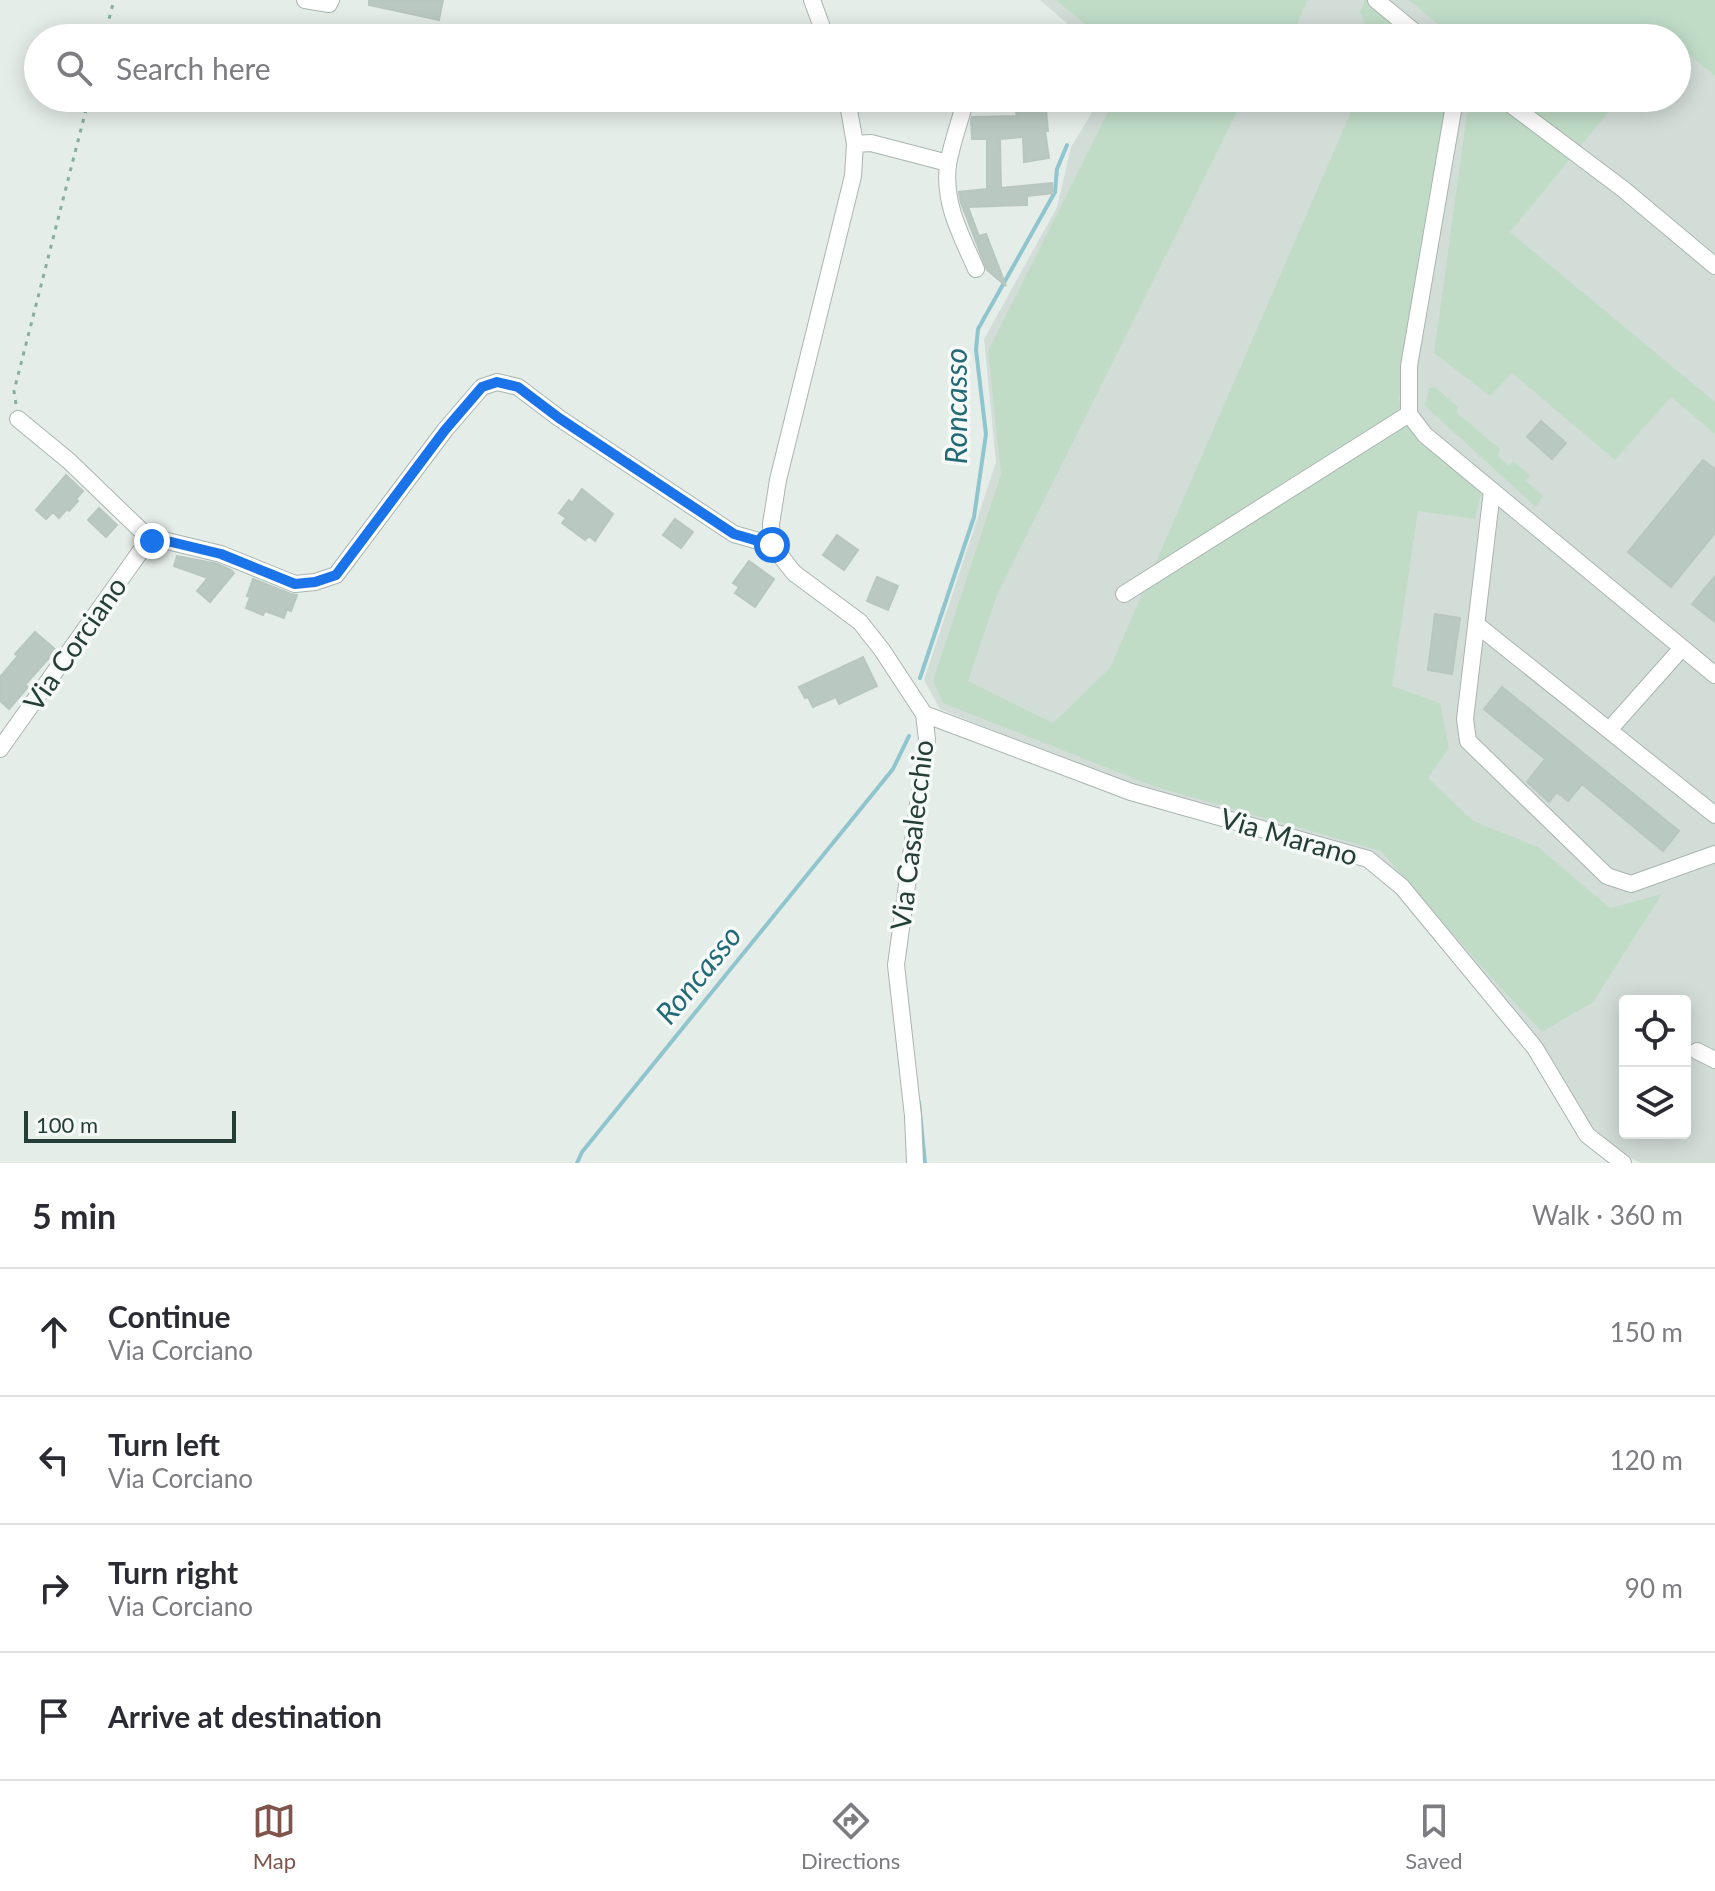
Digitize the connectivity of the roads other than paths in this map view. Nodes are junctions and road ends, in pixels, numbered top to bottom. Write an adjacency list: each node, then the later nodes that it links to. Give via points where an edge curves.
1 (305, 0): 2 (street)
2 (331, 0)
3 (812, 0): 5 (street)
4 (1376, 0): 6 (street)
5 (821, 24)
6 (1405, 24)
7 (849, 112): 11 (street)
8 (962, 112): 12 (street)
9 (1453, 112): 15 (street, via 1409,366)
10 (1521, 112): 13 (street)
11 (855, 144): 12 (street, via 871,143); 19 (street, via 853,176 778,480)
12 (948, 163): 14 (street, via 952,214)
13 (1715, 266)
14 (976, 269)
15 (1409, 414): 17 (street, via 1425,435); 20 (street)
16 (18, 419): 18 (street)
17 (1492, 491): 21 (street); 22 (street)
18 (152, 541): 19 (street, via 221,554 295,584 336,575 445,430 482,387 497,382 518,387 734,534); 26 (street, Via Corciano)
19 (772, 545): 24 (street, Via Casalecchio, via 794,573 860,622)
20 (1124, 594)
21 (1476, 624): 25 (street); 28 (street, via 1465,719 1468,741 1607,876 1631,884)
22 (1682, 648): 23 (street); 25 (street)
23 (1715, 675)
24 (924, 714): 31 (street, Via Casalecchio, via 927,739 896,965); 32 (street, Via Marano, via 1131,792 1368,859 1402,887 1535,1048 1587,1135)
25 (1609, 730): 27 (street)
26 (0, 749)
27 (1715, 815)
28 (1715, 854)
29 (1697, 1051): 30 (street)
30 (1715, 1060)
31 (915, 1163)
32 (1623, 1163)

